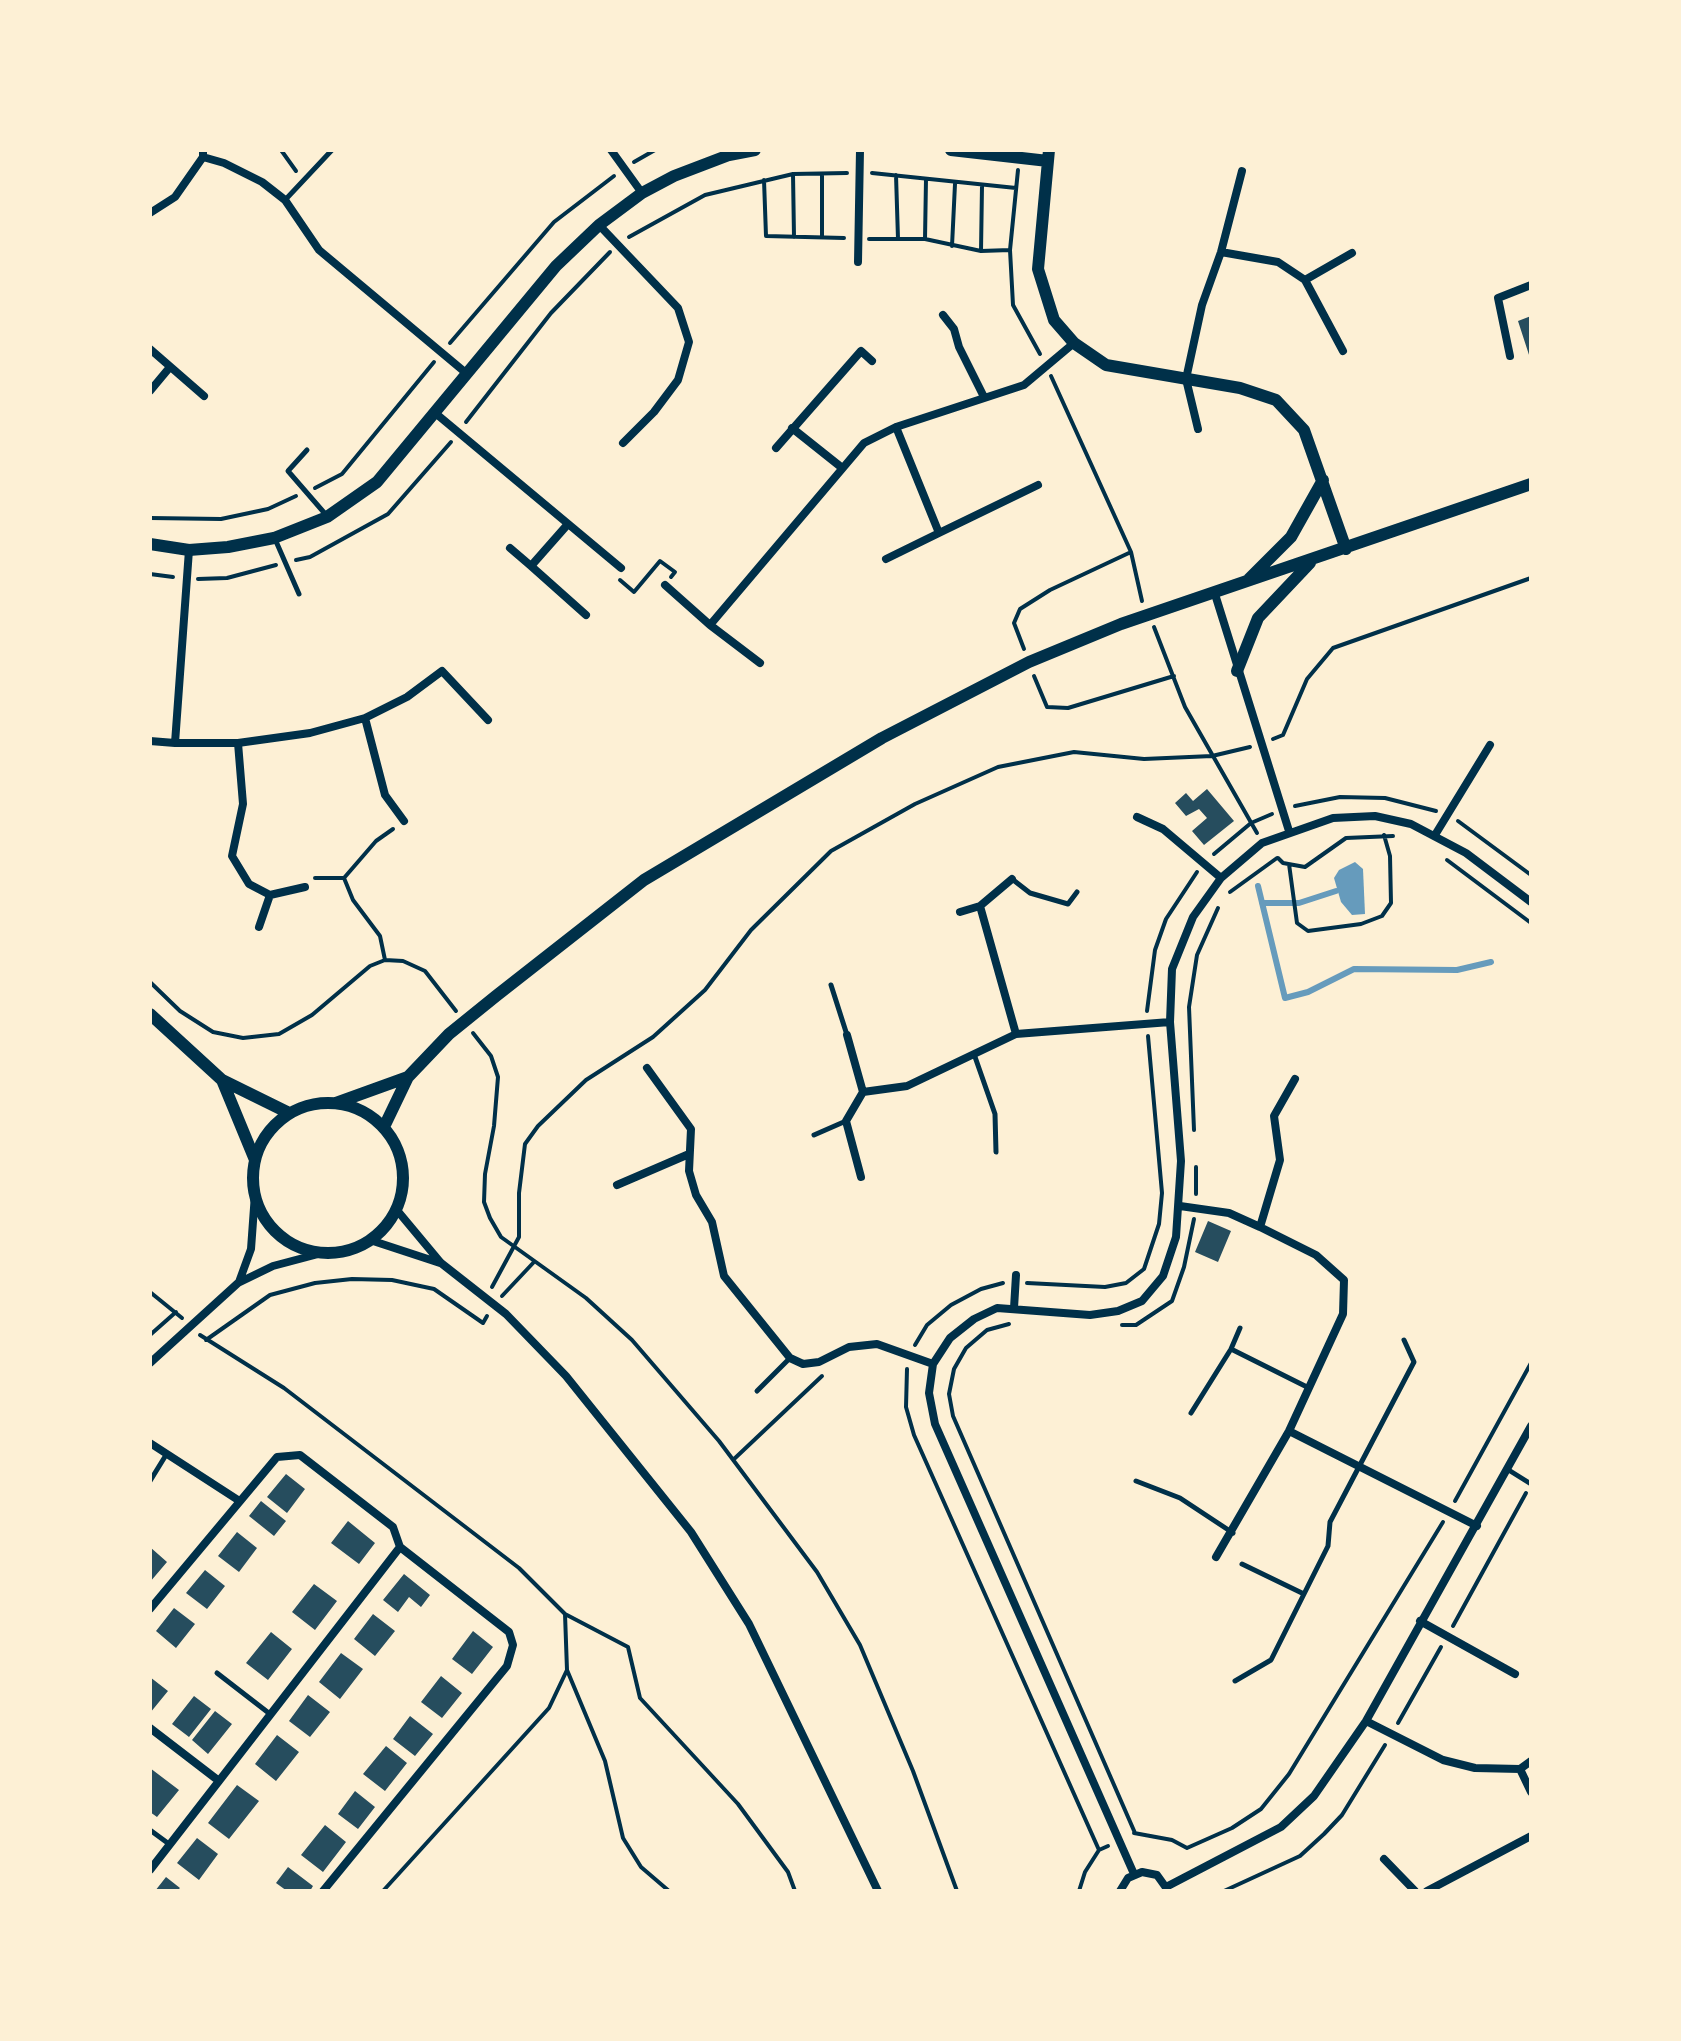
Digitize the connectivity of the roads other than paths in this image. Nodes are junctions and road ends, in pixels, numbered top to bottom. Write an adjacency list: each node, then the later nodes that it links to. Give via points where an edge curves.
1 (332, 150): 10 (lane)
2 (611, 150): 9 (street)
3 (755, 150): 9 (street)
4 (860, 150): 15 (street)
5 (951, 150): 7 (street)
6 (203, 154): 10 (street, via 262,182); 11 (street, via 175,197)
7 (1049, 155): 19 (street, via 1038,269 1054,320)
8 (1242, 171): 13 (street)
9 (642, 193): 12 (street)
10 (285, 200): 25 (street, via 319,250)
11 (150, 213)
12 (599, 225): 25 (street, via 556,266); 34 (street, via 678,308 689,342 678,380)
13 (1221, 252): 16 (street, via 1278,262); 26 (street, via 1202,305)
14 (1352, 253): 16 (street)
15 (858, 262)
16 (1305, 280): 21 (street)
17 (1531, 285): 22 (street, via 1498,298)
18 (943, 315): 29 (street)
19 (1074, 343): 26 (street, via 1106,365); 29 (street, via 1024,385)
20 (150, 349): 24 (street)
21 (1343, 351)
22 (1510, 356)
23 (872, 361): 32 (street, via 861,351)
24 (170, 367): 27 (street); 28 (street)
25 (466, 373): 30 (street)
26 (1186, 379): 33 (street); 38 (street, via 1276,400 1304,430)
27 (150, 391)
28 (204, 396)
29 (984, 397): 31 (street)
30 (434, 412): 41 (street, via 377,482); 42 (street)
31 (896, 427): 37 (street, via 864,443); 43 (street)
32 (792, 428): 35 (street); 37 (street)
33 (1198, 429)
34 (623, 443)
35 (776, 448)
36 (307, 450): 41 (lane, via 288,471)
37 (841, 467): 58 (street)
38 (1323, 480): 47 (street); 53 (street, via 1291,537)
39 (1531, 484): 47 (street)
40 (1038, 485): 43 (street)
41 (327, 517): 44 (street)
42 (568, 524): 51 (street); 52 (street)
43 (939, 533): 49 (street)
44 (274, 538): 48 (street); 56 (lane)
45 (150, 544): 48 (street)
46 (510, 548): 51 (street)
47 (1346, 549): 50 (street)
48 (189, 550): 64 (street)
49 (886, 559)
50 (1312, 560): 53 (street); 60 (street, via 1258,618)
51 (531, 566): 57 (street)
52 (621, 568)
53 (1247, 581): 55 (street)
54 (665, 585): 58 (street)
55 (1214, 591): 60 (street); 87 (street, via 1029,662 869,745 694,849 644,880 496,996)
56 (299, 594)
57 (586, 615)
58 (710, 625): 59 (street)
59 (760, 663)
60 (1237, 671): 69 (street)
61 (365, 718): 62 (street, via 442,671); 65 (street, via 310,733); 68 (street, via 385,795)
62 (488, 720)
63 (150, 741): 64 (street)
64 (175, 743): 65 (street)
65 (238, 743): 75 (street, via 243,804 232,856 249,884)
66 (1490, 745): 70 (street)
67 (1137, 817): 71 (street, via 1163,829)
68 (404, 821)
69 (1289, 831): 70 (street, via 1333,818 1375,816); 71 (street, via 1262,843)
70 (1435, 835): 76 (street)
71 (1221, 878): 82 (street, via 1193,917 1172,969)
72 (1012, 879): 74 (lane, via 1030,893 1068,904); 77 (street)
73 (305, 887): 75 (street)
74 (1077, 892)
75 (270, 895): 79 (street)
76 (1531, 902)
77 (980, 906): 78 (street); 83 (street)
78 (960, 912)
79 (259, 927)
80 (831, 985): 84 (lane)
81 (150, 1014): 89 (street)
82 (1170, 1022): 83 (street); 102 (street)
83 (1016, 1034): 85 (street)
84 (847, 1035): 90 (street)
85 (974, 1053): 90 (street, via 907,1086); 96 (lane, via 995,1114)
86 (647, 1068): 97 (street, via 691,1129)
87 (408, 1077): 91 (street); 94 (street)
88 (1295, 1079): 104 (street, via 1274,1116 1280,1160)
89 (222, 1080): 92 (street); 98 (street)
90 (863, 1092): 93 (street)
91 (336, 1103): 92 (street, via 312,1104); 94 (street, via 370,1115)
92 (289, 1113): 98 (street, via 268,1134)
93 (846, 1121): 95 (lane); 99 (street)
94 (384, 1127): 103 (street, via 401,1158)
95 (814, 1135)
96 (996, 1152)
97 (689, 1154): 100 (street); 114 (street, via 689,1171 712,1222 724,1276)
98 (255, 1160): 101 (street)
99 (861, 1177)
100 (617, 1185)
101 (255, 1194): 106 (street, via 272,1228 304,1249); 109 (street, via 251,1249)
102 (1180, 1206): 104 (street, via 1229,1213); 110 (street, via 1163,1276 1142,1301 1090,1315)
103 (396, 1209): 105 (street); 107 (street)
104 (1260, 1227): 117 (street, via 1316,1255 1344,1280 1343,1314)
105 (370, 1240): 106 (street); 107 (street)
106 (322, 1253): 109 (street, via 273,1266)
107 (441, 1263): 156 (street, via 494,1305 566,1376 691,1532 749,1624)
108 (1016, 1279): 110 (street)
109 (238, 1283): 115 (street)
110 (1014, 1308): 116 (street, via 997,1308 974,1319 950,1338)
111 (1240, 1328): 113 (lane)
112 (1404, 1340): 124 (lane, via 1414,1362)
113 (1231, 1349): 117 (lane); 119 (lane)
114 (790, 1358): 116 (street, via 803,1364 819,1362 849,1347 877,1344); 118 (lane)
115 (150, 1363)
116 (933, 1364): 153 (street, via 929,1393 935,1424)
117 (1309, 1388): 121 (street)
118 (757, 1391)
119 (1191, 1413)
120 (1531, 1426): 125 (street)
121 (1289, 1431): 124 (street); 131 (street)
122 (150, 1443): 123 (street)
123 (166, 1455): 126 (lane); 129 (street)
124 (1361, 1466): 130 (street); 135 (lane, via 1330,1522 1328,1546)
125 (1507, 1469): 128 (lane); 130 (street)
126 (150, 1481)
127 (1136, 1481): 131 (lane, via 1180,1498)
128 (1531, 1484)
129 (238, 1500): 132 (street, via 277,1457 300,1455 393,1527); 136 (street)
130 (1477, 1526): 137 (street)
131 (1233, 1533): 133 (street)
132 (400, 1547): 141 (street); 155 (street, via 509,1632 513,1645 507,1666)
133 (1216, 1557)
134 (1242, 1564): 135 (lane)
135 (1304, 1594): 140 (lane, via 1271,1660)
136 (150, 1609)
137 (1420, 1621): 139 (street); 142 (street)
138 (217, 1673): 141 (lane)
139 (1515, 1674)
140 (1235, 1681)
141 (270, 1714): 146 (street)
142 (1366, 1721): 145 (street, via 1443,1760 1475,1768); 154 (street, via 1314,1796 1281,1827)
143 (150, 1728): 146 (street)
144 (1531, 1761): 145 (street)
145 (1520, 1769): 147 (street)
146 (219, 1781): 150 (street)
147 (1531, 1792)
148 (150, 1830): 150 (lane)
149 (1531, 1836): 159 (street)
150 (169, 1844): 152 (street)
151 (1384, 1859): 158 (street)
152 (150, 1870)
153 (1134, 1874): 154 (street, via 1150,1872); 157 (street)
154 (1167, 1889)
155 (323, 1891)
156 (878, 1891)
157 (1120, 1891)
158 (1415, 1891)
159 (1427, 1891)

